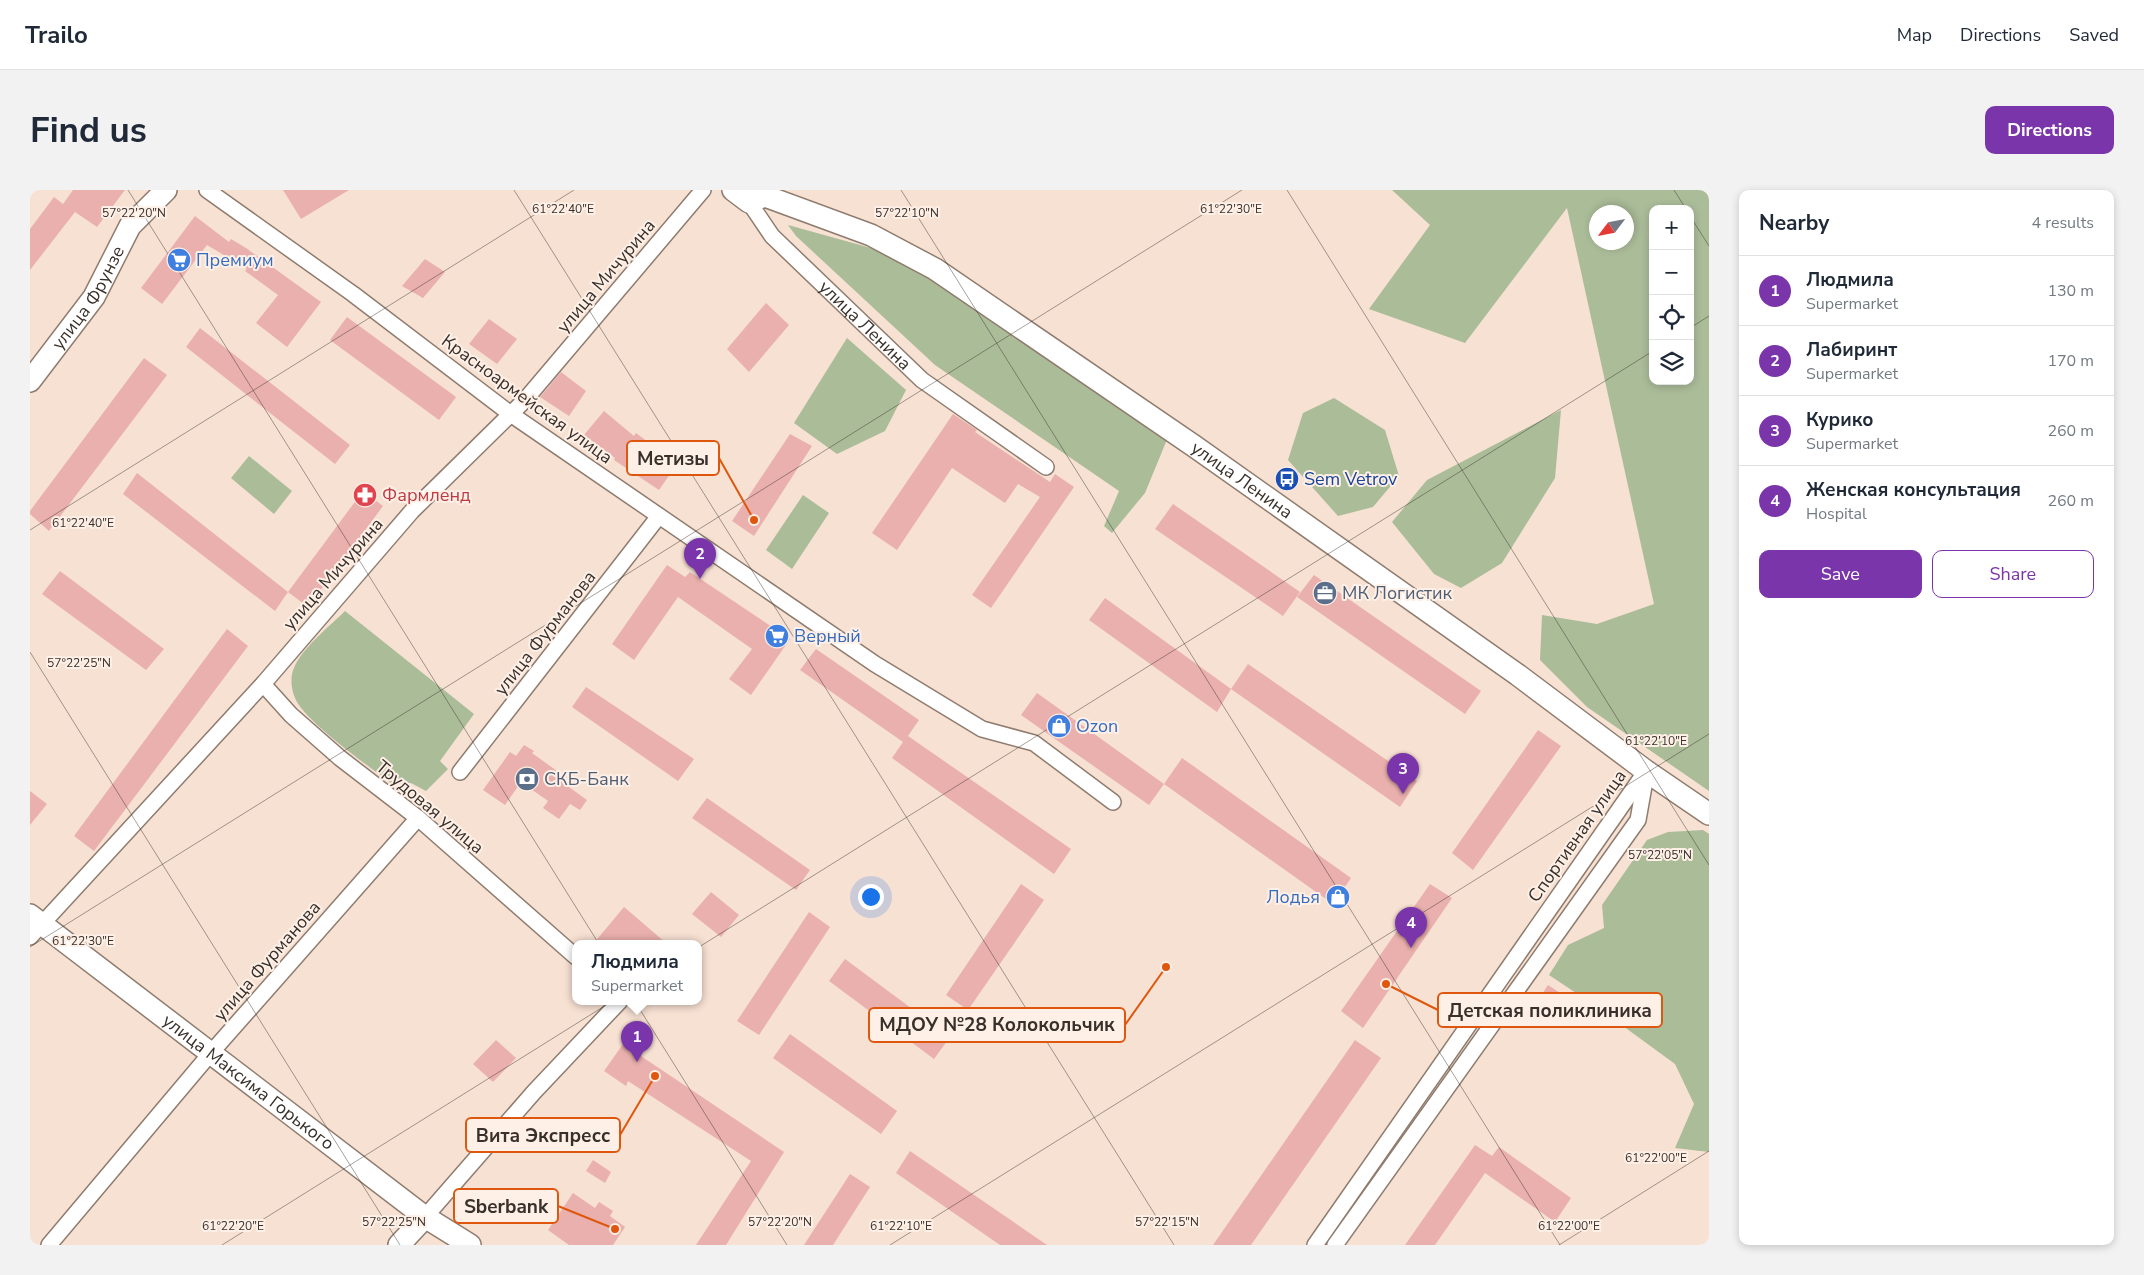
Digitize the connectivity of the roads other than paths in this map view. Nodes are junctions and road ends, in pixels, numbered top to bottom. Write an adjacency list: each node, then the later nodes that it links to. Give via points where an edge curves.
1 (166, 190): 5 (street, улица Фрунзе, via 130,226 94,297)
2 (207, 190): 6 (street, Красноармейская улица, via 353,294)
3 (703, 190): 6 (street, улица Мичурина)
4 (741, 196): 7 (street, улица Ленина, via 772,236 922,380); 10 (street, улица Ленина, via 765,196 871,235 935,270 1194,446 1518,675)
5 (30, 380)
6 (512, 415): 8 (street, Красноармейская улица); 9 (street, улица Мичурина, via 412,511)
7 (1046, 467)
8 (659, 516): 11 (street, улица Фурманова); 12 (street, Красноармейская улица, via 875,664 982,729 1034,743)
9 (263, 684): 14 (street, Трудовая улица, via 291,715 333,752); 15 (street, улица Мичурина)
10 (1646, 771): 13 (street, улица Ленина); 23 (street, Спортивная улица); 24 (street, Спортивная улица, via 1638,820)
11 (460, 772)
12 (1113, 802)
13 (1709, 814)
14 (418, 818): 16 (street, Трудовая улица); 18 (street, улица Фурманова)
15 (33, 925): 18 (street, улица Максима Горького)
16 (572, 953)
17 (616, 1005): 19 (street, via 534,1092)
18 (210, 1054): 19 (street, улица Максима Горького); 20 (street, улица Фурманова)
19 (425, 1217): 21 (street); 22 (street, улица Максима Горького)
20 (49, 1245)
21 (399, 1245)
22 (470, 1245)
23 (1315, 1245)
24 (1335, 1245)

